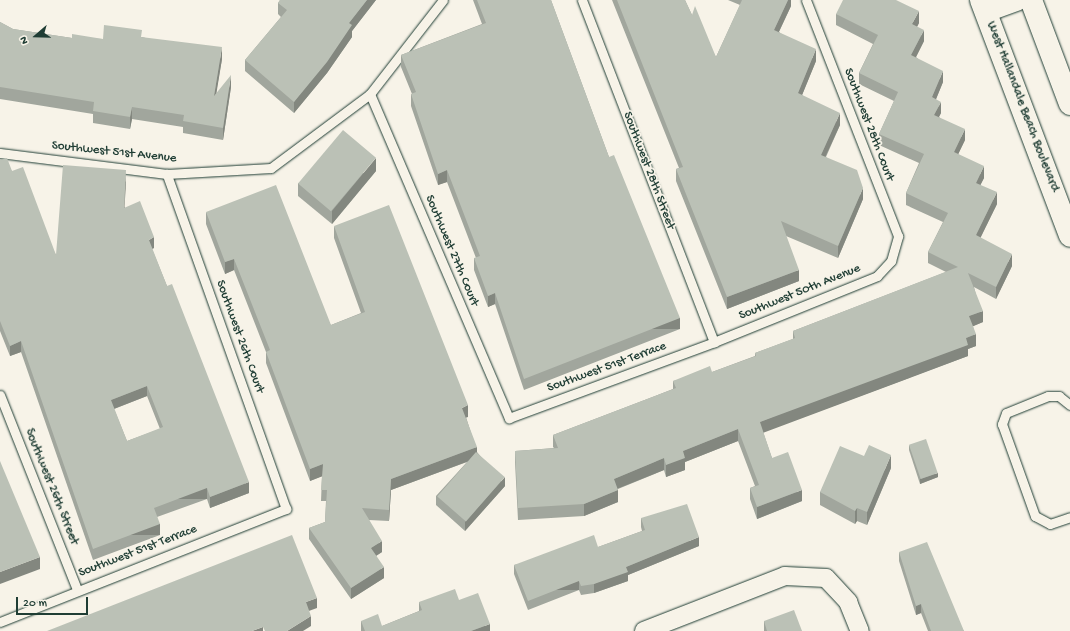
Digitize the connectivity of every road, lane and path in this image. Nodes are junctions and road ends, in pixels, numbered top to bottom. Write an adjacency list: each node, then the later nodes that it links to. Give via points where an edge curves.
1 (443, 0): 7 (lane, Southwest 51st Avenue)
2 (582, 0): 13 (lane, Southwest 28th Street)
3 (806, 0): 12 (lane, Southwest 28th Court, via 898,236)
4 (1017, 0): 6 (main road)
5 (1031, 0): 8 (main road)
6 (984, 6): 11 (main road, West Hallandale Beach Boulevard)
7 (370, 94): 10 (lane, Southwest 51st Avenue, via 271,168); 16 (lane, Southwest 27th Court)
8 (1070, 104)
9 (0, 153): 10 (lane, Southwest 51st Avenue)
10 (167, 174): 17 (lane, Southwest 26th Court)
11 (1070, 236)
12 (892, 261): 13 (lane, Southwest 50th Avenue, via 877,276)
13 (714, 342): 16 (lane, Southwest 51st Terrace)
14 (0, 395): 19 (lane, Southwest 26th Street)
15 (1070, 405): 18 (lane, via 1059,396 1048,396 1006,413 1002,424 1035,516 1050,524)
16 (509, 418)
17 (286, 509): 19 (lane, Southwest 51st Terrace)
18 (1070, 517)
19 (77, 589): 20 (lane, Southwest 51st Terrace)
20 (0, 622)
21 (644, 631): 22 (street, via 784,576 826,578 848,602)
22 (860, 631)

